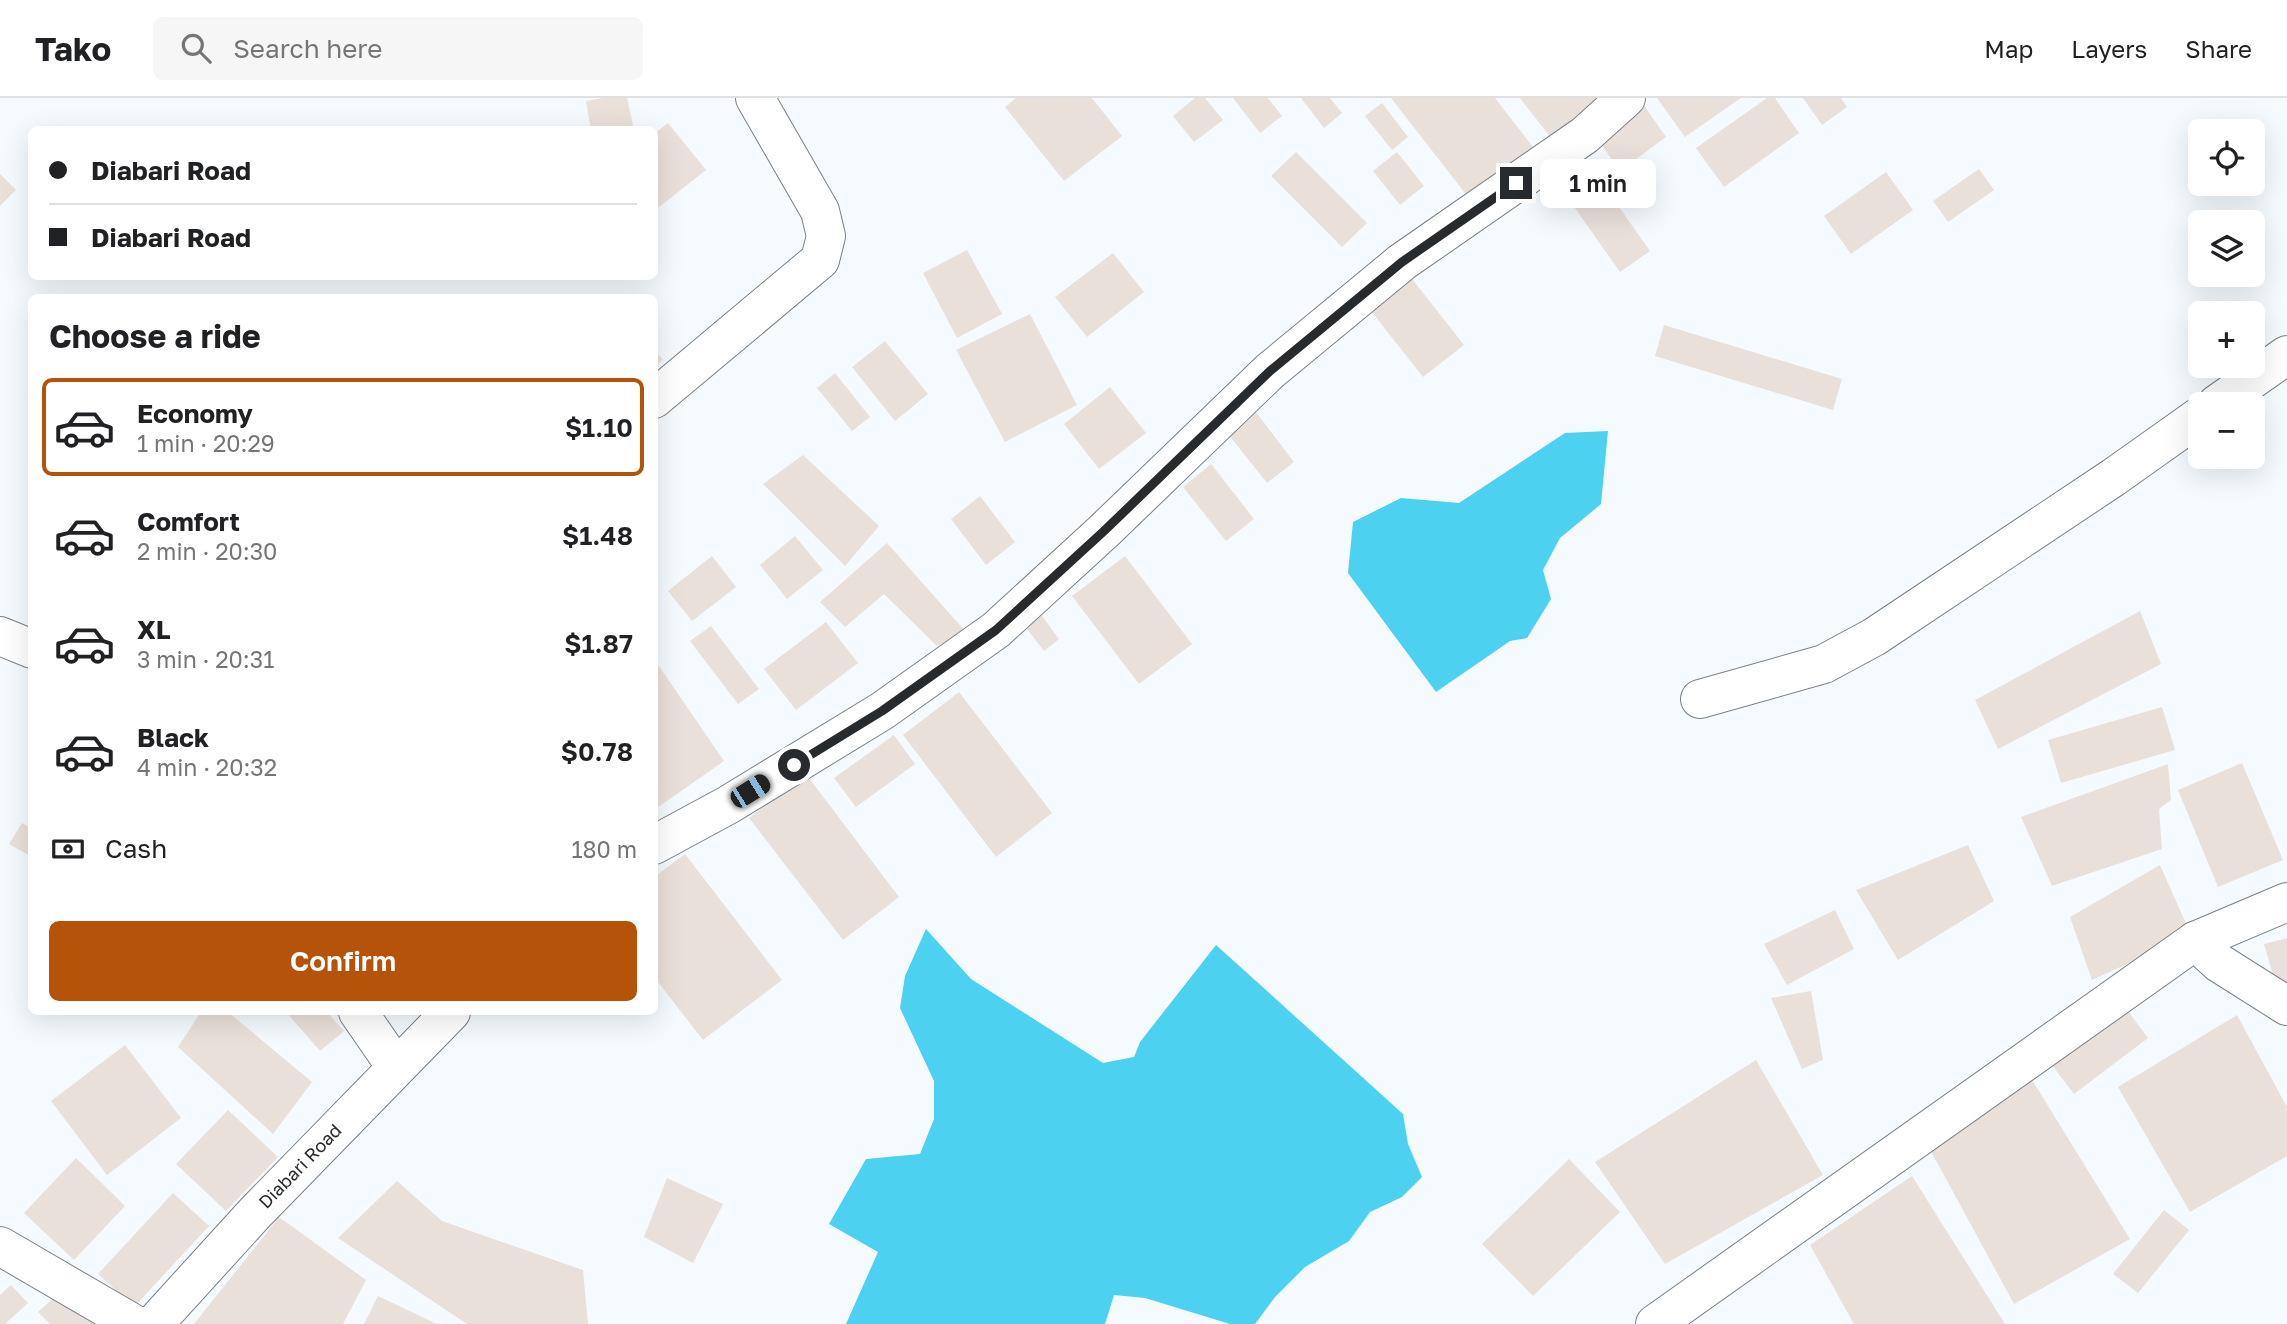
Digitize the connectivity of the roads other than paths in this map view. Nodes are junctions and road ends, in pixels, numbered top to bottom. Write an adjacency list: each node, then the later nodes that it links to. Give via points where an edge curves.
1 (755, 98): 5 (street, via 820,211 826,236 820,260)
2 (1626, 98): 10 (street, via 1585,135 1402,262 1270,371 996,630 882,711)
3 (2287, 355): 4 (street)
4 (2234, 392)
5 (658, 396)
6 (2188, 425): 9 (street, via 1874,637 1824,664)
7 (0, 636): 8 (street)
8 (28, 647)
9 (1700, 699)
10 (658, 843)
11 (2287, 902): 12 (street)
12 (2195, 941): 13 (street); 20 (street)
13 (2287, 1006)
14 (360, 1015): 16 (street)
15 (448, 1015): 16 (street, Diabari Road)
16 (396, 1067): 19 (street, Diabari Road)
17 (0, 1245): 18 (street)
18 (134, 1324)
19 (154, 1324)
20 (1655, 1324)

